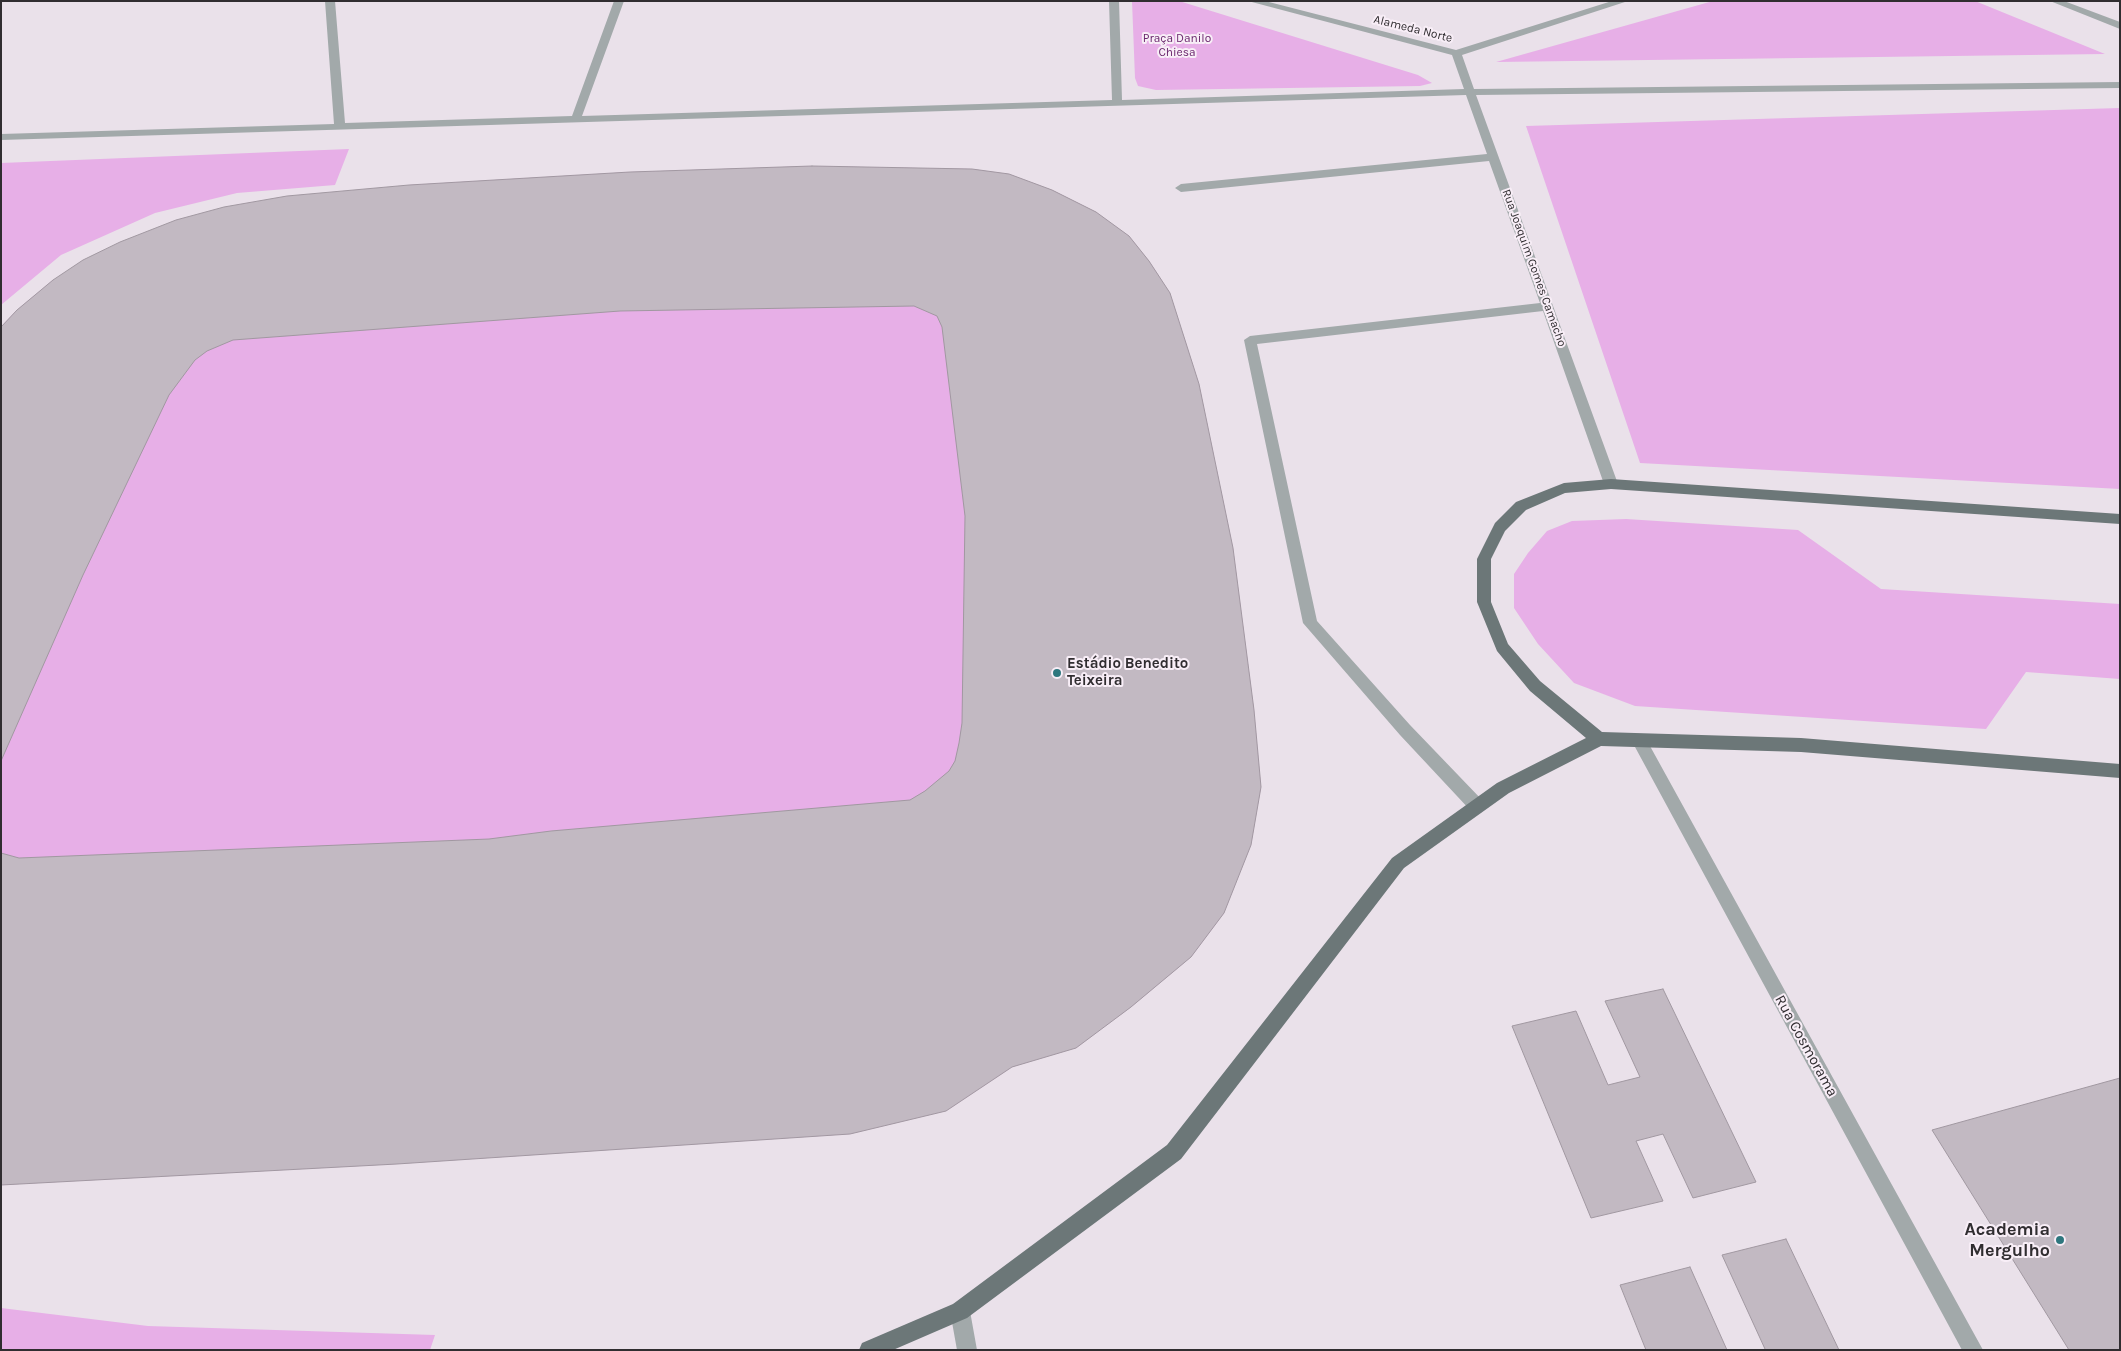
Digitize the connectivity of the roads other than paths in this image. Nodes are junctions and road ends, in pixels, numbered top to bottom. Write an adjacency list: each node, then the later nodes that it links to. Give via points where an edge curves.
1 (330, 1): 15 (street)
2 (619, 1): 14 (street)
3 (1114, 1): 13 (street)
4 (1253, 1): 10 (street, Alameda Norte)
5 (1623, 1): 10 (street, Alameda Norte)
6 (2055, 1): 7 (street)
7 (2092, 15): 8 (street); 9 (street)
8 (2120, 26)
9 (2120, 36)
10 (1456, 53): 12 (street, Rua Joaquim Gomes Camacho)
11 (2120, 85): 12 (street)
12 (1471, 92): 13 (street); 17 (street, Rua Joaquim Gomes Camacho)
13 (1117, 102): 14 (street)
14 (576, 118): 15 (street)
15 (340, 126): 16 (street)
16 (1, 137)
17 (1494, 158): 18 (street); 19 (street, Rua Joaquim Gomes Camacho)
18 (1181, 188)
19 (1548, 306): 20 (street, Rua Joaquim Gomes Camacho); 25 (street, via 1250,340 1310,623)
20 (1611, 484): 21 (main road); 22 (main road, via 1564,488 1521,506 1500,527 1484,559 1484,602 1502,648 1535,686)
21 (2120, 519)
22 (1599, 739): 23 (main road); 25 (main road, via 1503,788)
23 (1640, 742): 24 (main road, via 1801,745); 29 (street, Rua Cosmorama)
24 (2120, 771)
25 (1477, 806): 26 (main road, via 1398,863 1174,1152)
26 (960, 1311): 27 (main road); 28 (street)
27 (868, 1350)
28 (967, 1350)
29 (1973, 1350)

